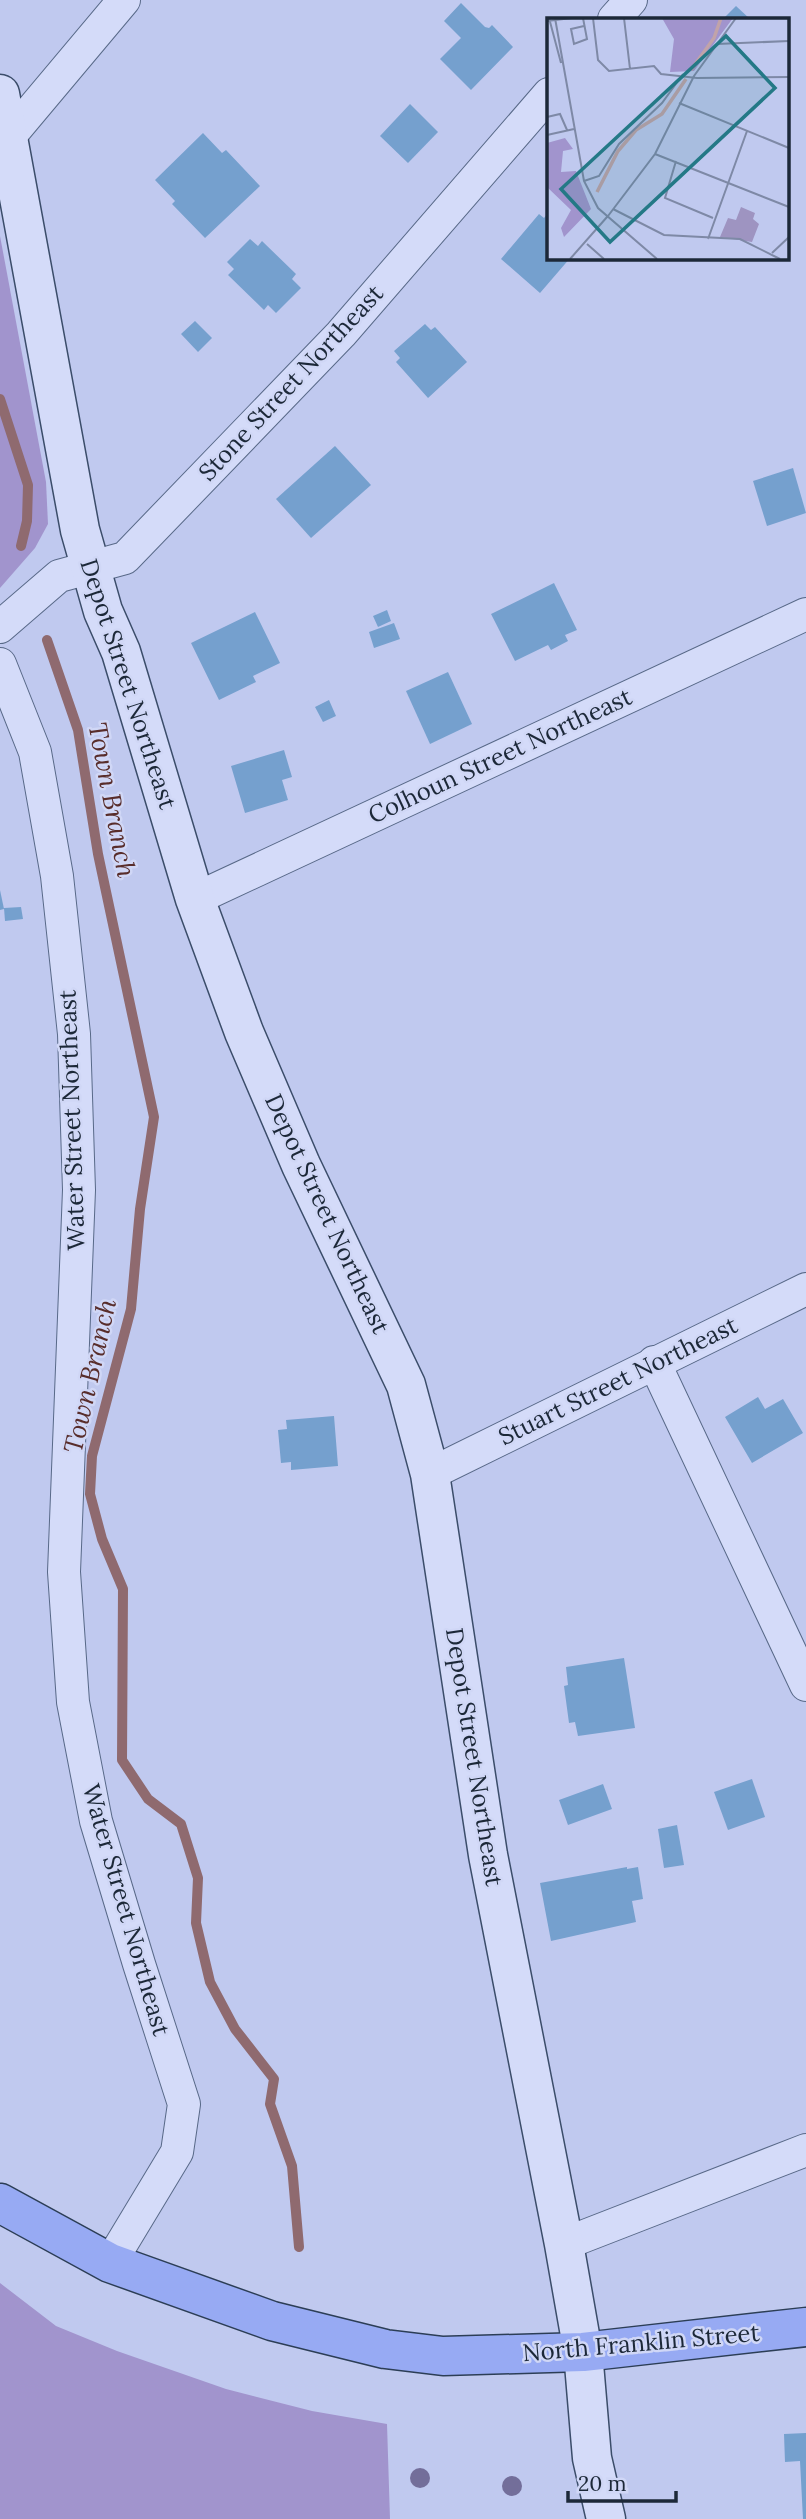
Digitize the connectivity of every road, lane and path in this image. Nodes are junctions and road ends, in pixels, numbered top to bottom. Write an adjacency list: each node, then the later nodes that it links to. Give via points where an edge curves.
1 (124, 0): 6 (street)
2 (631, 0): 3 (street)
3 (615, 18)
4 (0, 94): 6 (street, Depot Street Northeast)
5 (547, 96): 7 (street, Stone Street Northeast, via 341,334 154,529 125,558)
6 (9, 138): 7 (street, Depot Street Northeast)
7 (90, 568): 9 (street, Stone Street Northeast, via 59,576); 11 (street, Depot Street Northeast, via 121,652)
8 (806, 614): 11 (street, Colhoun Street Northeast)
9 (0, 627)
10 (0, 664): 19 (street, Water Street Northeast, via 35,752 57,876 74,1034 79,1190 64,1572 73,1702 96,1821 184,2104 177,2152)
11 (195, 899): 14 (street, Depot Street Northeast, via 301,1165 406,1385)
12 (806, 1289): 13 (street, Stuart Street Northeast)
13 (654, 1362): 14 (street, Stuart Street Northeast); 15 (street)
14 (430, 1474): 18 (street, Depot Street Northeast, via 488,1855)
15 (806, 1685)
16 (806, 2150): 18 (street)
17 (0, 2203): 19 (main road, North Franklin Street)
18 (564, 2244): 21 (street, Depot Street Northeast)
19 (110, 2263): 21 (main road, North Franklin Street, via 272,2321 385,2349 443,2356)
20 (806, 2327): 21 (main road, North Franklin Street)
21 (583, 2353): 22 (street, Depot Street Northeast, via 592,2458)
22 (606, 2519)

